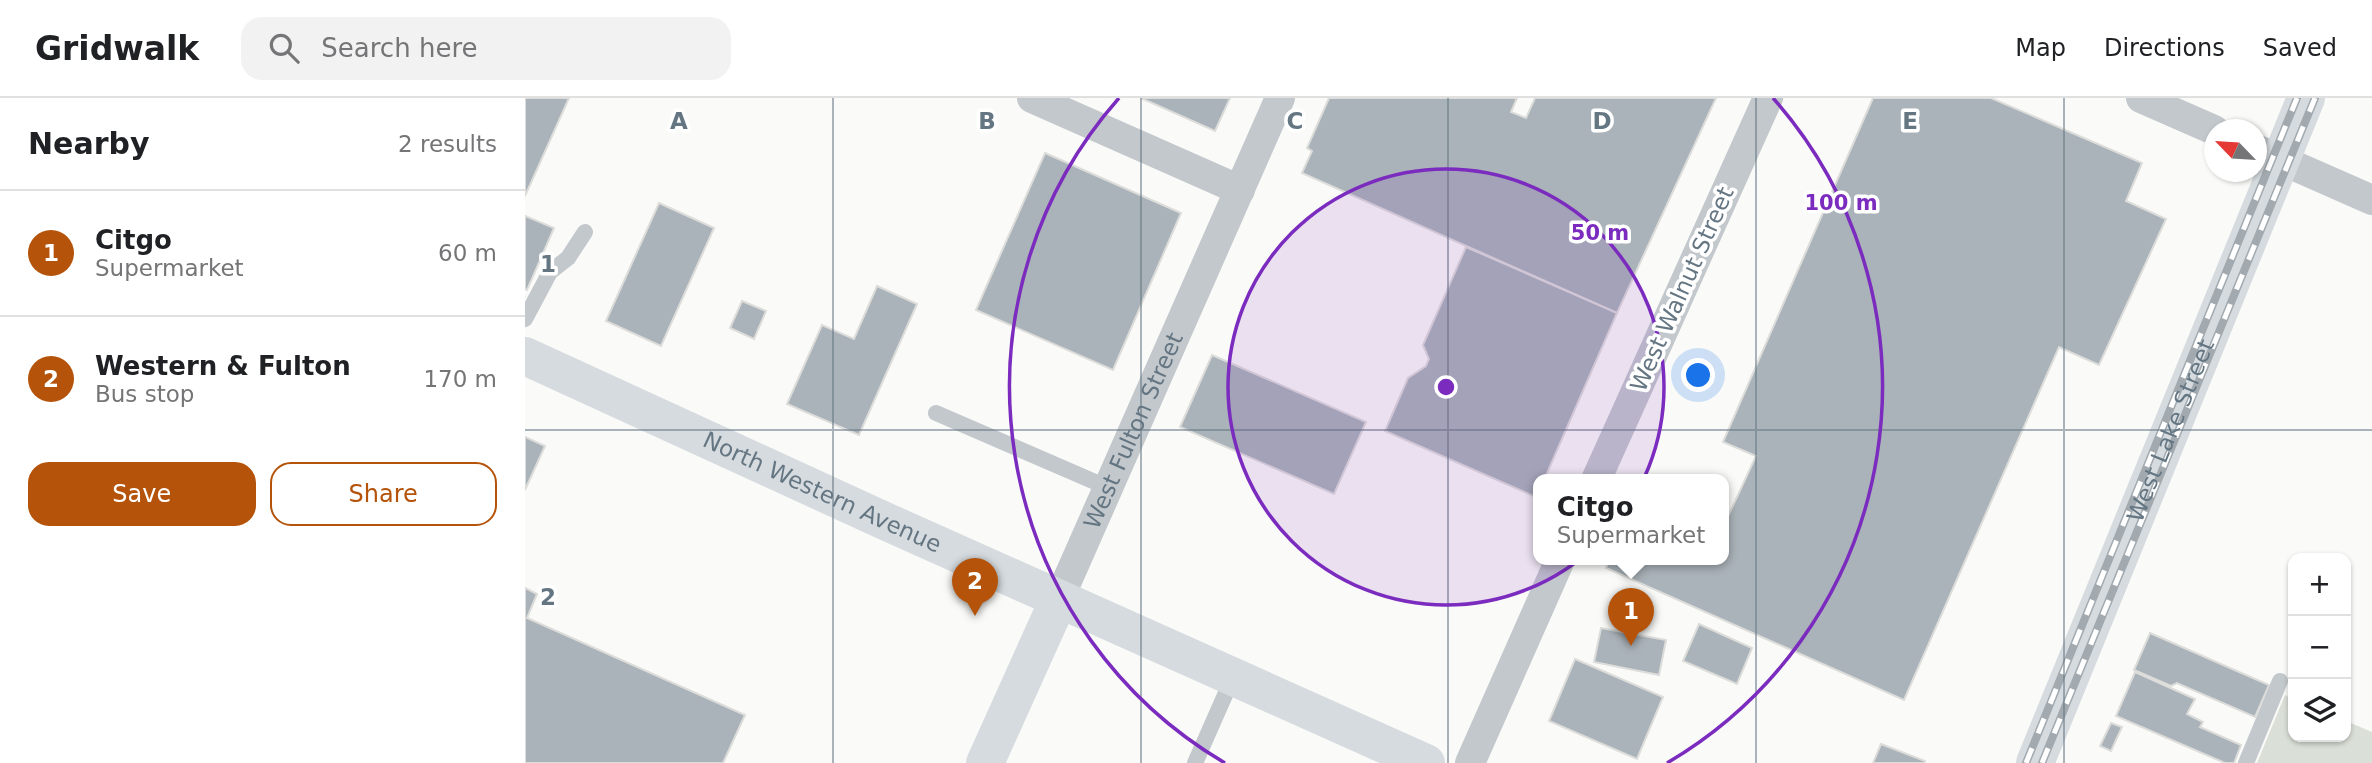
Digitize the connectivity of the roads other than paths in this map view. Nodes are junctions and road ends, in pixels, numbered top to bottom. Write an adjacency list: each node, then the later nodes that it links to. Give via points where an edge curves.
1 (1032, 98): 8 (street)
2 (1280, 98): 8 (street, West Fulton Street)
3 (1768, 98): 14 (street, West Walnut Street)
4 (2141, 98): 6 (street)
5 (2306, 98): 7 (main road, West Lake Street)
6 (2204, 126)
7 (2269, 154): 9 (street); 24 (main road, West Lake Street)
8 (1240, 190): 15 (street, West Fulton Street)
9 (2372, 200)
10 (585, 232): 11 (lane, via 568,258 550,272)
11 (525, 319)
12 (525, 356): 17 (main road, North Western Avenue)
13 (936, 413): 15 (lane)
14 (1599, 474)
15 (1109, 488): 17 (street, West Fulton Street)
16 (1558, 565): 23 (street)
17 (1059, 599): 18 (main road, North Western Avenue); 20 (main road, West Fulton Street)
18 (1233, 677): 21 (lane); 22 (main road, North Western Avenue)
19 (2280, 681): 25 (lane)
20 (985, 763)
21 (1195, 763)
22 (1426, 763)
23 (1470, 763)
24 (2035, 763)
25 (2246, 763)

